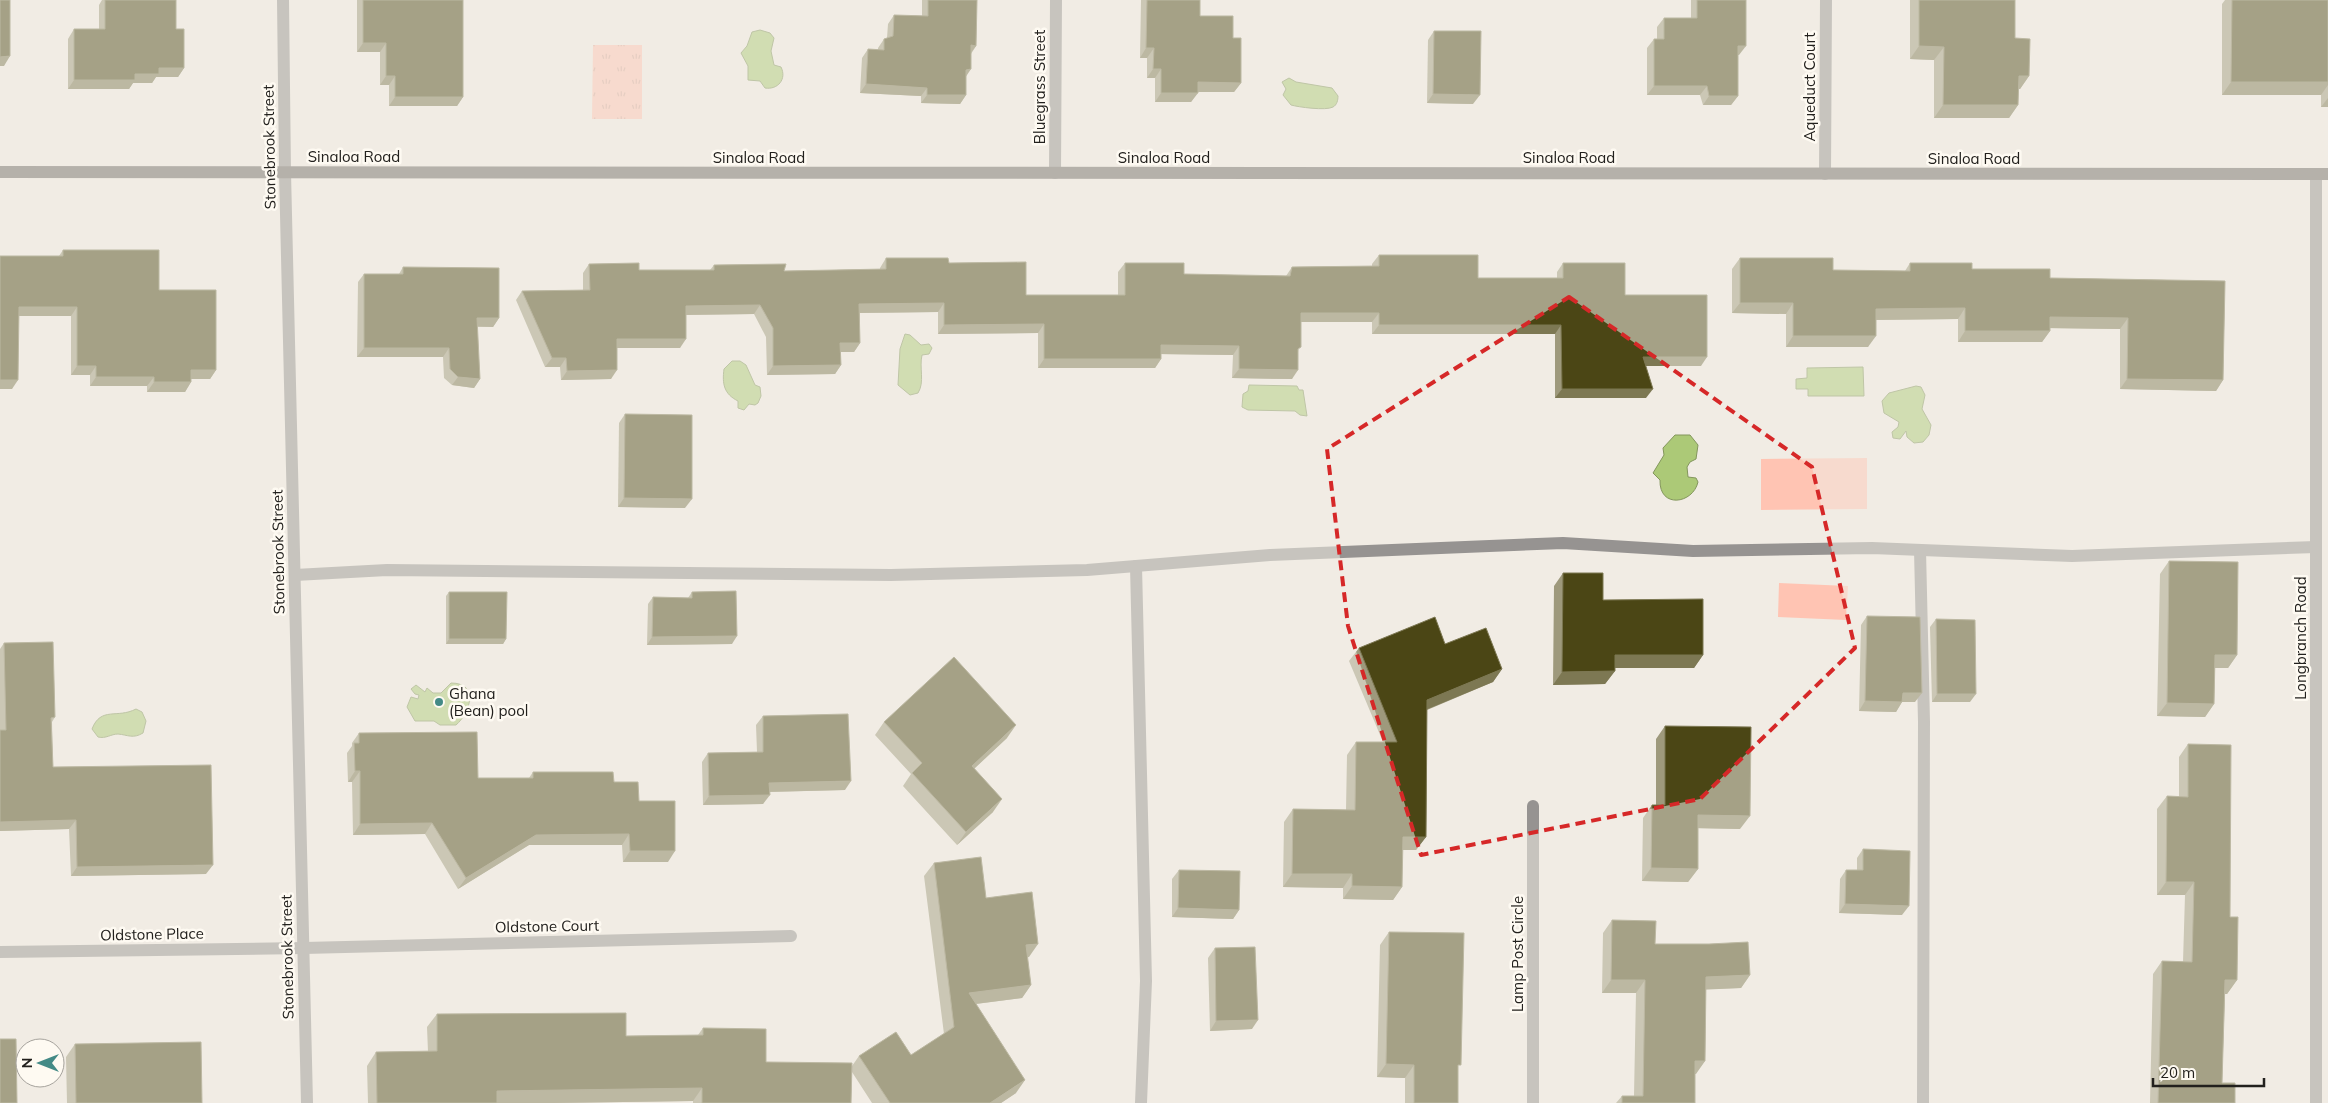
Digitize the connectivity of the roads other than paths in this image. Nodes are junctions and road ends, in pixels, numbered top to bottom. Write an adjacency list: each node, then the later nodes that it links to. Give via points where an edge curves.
1 (283, 0): 5 (street, Stonebrook Street)
2 (1056, 0): 6 (street, Bluegrass Street)
3 (1826, 0): 7 (street, Aqueduct Court)
4 (0, 172): 5 (street, Sinaloa Road)
5 (285, 172): 6 (street, Sinaloa Road); 12 (street, Stonebrook Street)
6 (1055, 173): 7 (street, Sinaloa Road)
7 (1825, 174): 8 (street, Sinaloa Road)
8 (2322, 174): 9 (street, Longbranch Road)
9 (2316, 547): 10 (street, via 2072,556); 21 (street, Longbranch Road)
10 (1920, 550): 11 (street, via 1693,551 1563,543 1270,555); 20 (street, via 1924,722)
11 (1136, 566): 12 (street, via 891,575 387,570); 18 (street, via 1146,981)
12 (295, 575): 15 (street, Stonebrook Street)
13 (1533, 806): 19 (street, Lamp Post Circle)
14 (790, 936): 15 (street, Oldstone Court)
15 (304, 948): 16 (street, Oldstone Place); 17 (street, Stonebrook Street)
16 (0, 952)
17 (307, 1103)
18 (1141, 1103)
19 (1533, 1103)
20 (1923, 1103)
21 (2316, 1103)

